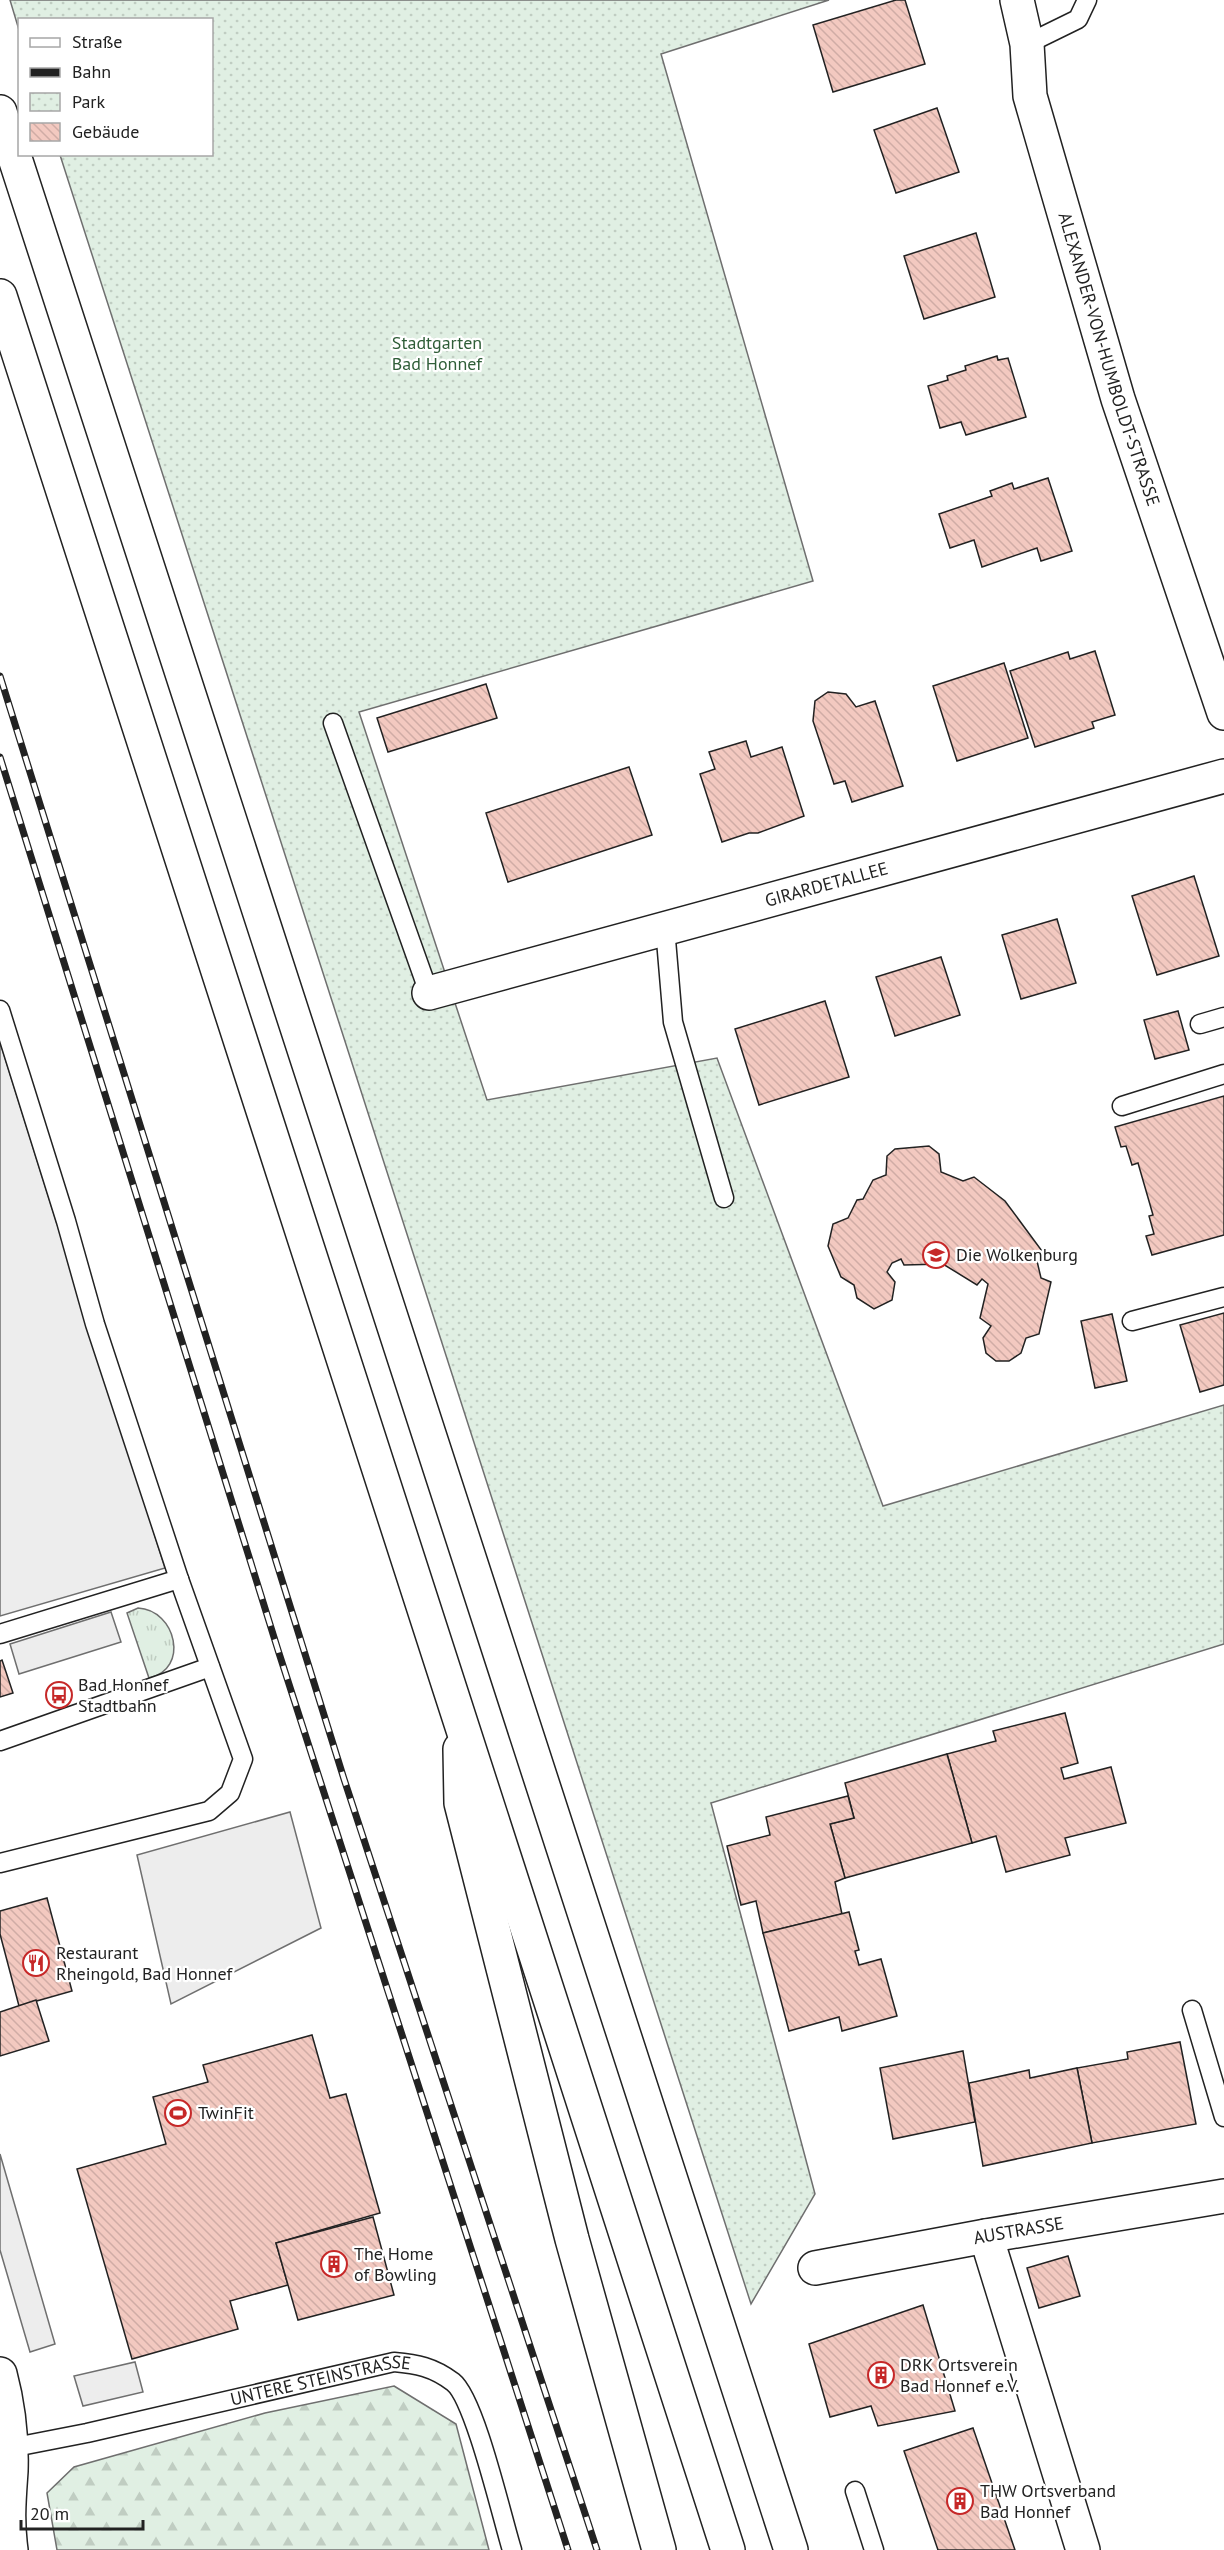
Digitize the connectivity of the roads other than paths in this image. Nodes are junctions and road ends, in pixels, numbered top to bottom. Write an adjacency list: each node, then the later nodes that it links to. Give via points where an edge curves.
1 (1017, 0): 3 (main road, ALEXANDER-VON-HUMBOLDT-STRASSE)
2 (1087, 0): 3 (lane, via 1078,19)
3 (1028, 44): 6 (main road, ALEXANDER-VON-HUMBOLDT-STRASSE, via 1030,96 1118,399)
4 (0, 112): 37 (main road)
5 (0, 296): 22 (main road)
6 (1224, 713)
7 (333, 723): 10 (lane)
8 (1224, 776): 9 (main road, GIRARDETALLEE)
9 (665, 928): 10 (main road, GIRARDETALLEE); 16 (lane, via 673,1022)
10 (429, 993)
11 (0, 1010): 19 (lane, via 95,1324)
12 (1224, 1017): 13 (lane)
13 (1200, 1024)
14 (1224, 1074): 15 (lane)
15 (1122, 1106)
16 (724, 1198)
17 (1224, 1297): 18 (lane)
18 (1132, 1321)
19 (179, 1579): 20 (lane); 21 (lane)
20 (0, 1634)
21 (210, 1667): 23 (lane); 24 (lane, via 243,1759 230,1793 209,1811)
22 (458, 1712): 35 (main road, via 461,1803 572,2240); 36 (main road)
23 (0, 1741)
24 (0, 1863)
25 (1192, 2010): 26 (lane)
26 (1224, 2117)
27 (1224, 2196): 28 (main road, AUSTRASSE)
28 (986, 2236): 29 (main road, AUSTRASSE); 39 (main road)
29 (815, 2268)
30 (0, 2374): 31 (main road)
31 (7, 2461): 33 (main road); 34 (lane, UNTERE STEINSTRASSE, via 87,2433 393,2362 422,2364 455,2383 470,2406)
32 (855, 2492): 38 (lane)
33 (11, 2550)
34 (512, 2550)
35 (659, 2550)
36 (728, 2550)
37 (791, 2550)
38 (874, 2550)
39 (1083, 2550)

